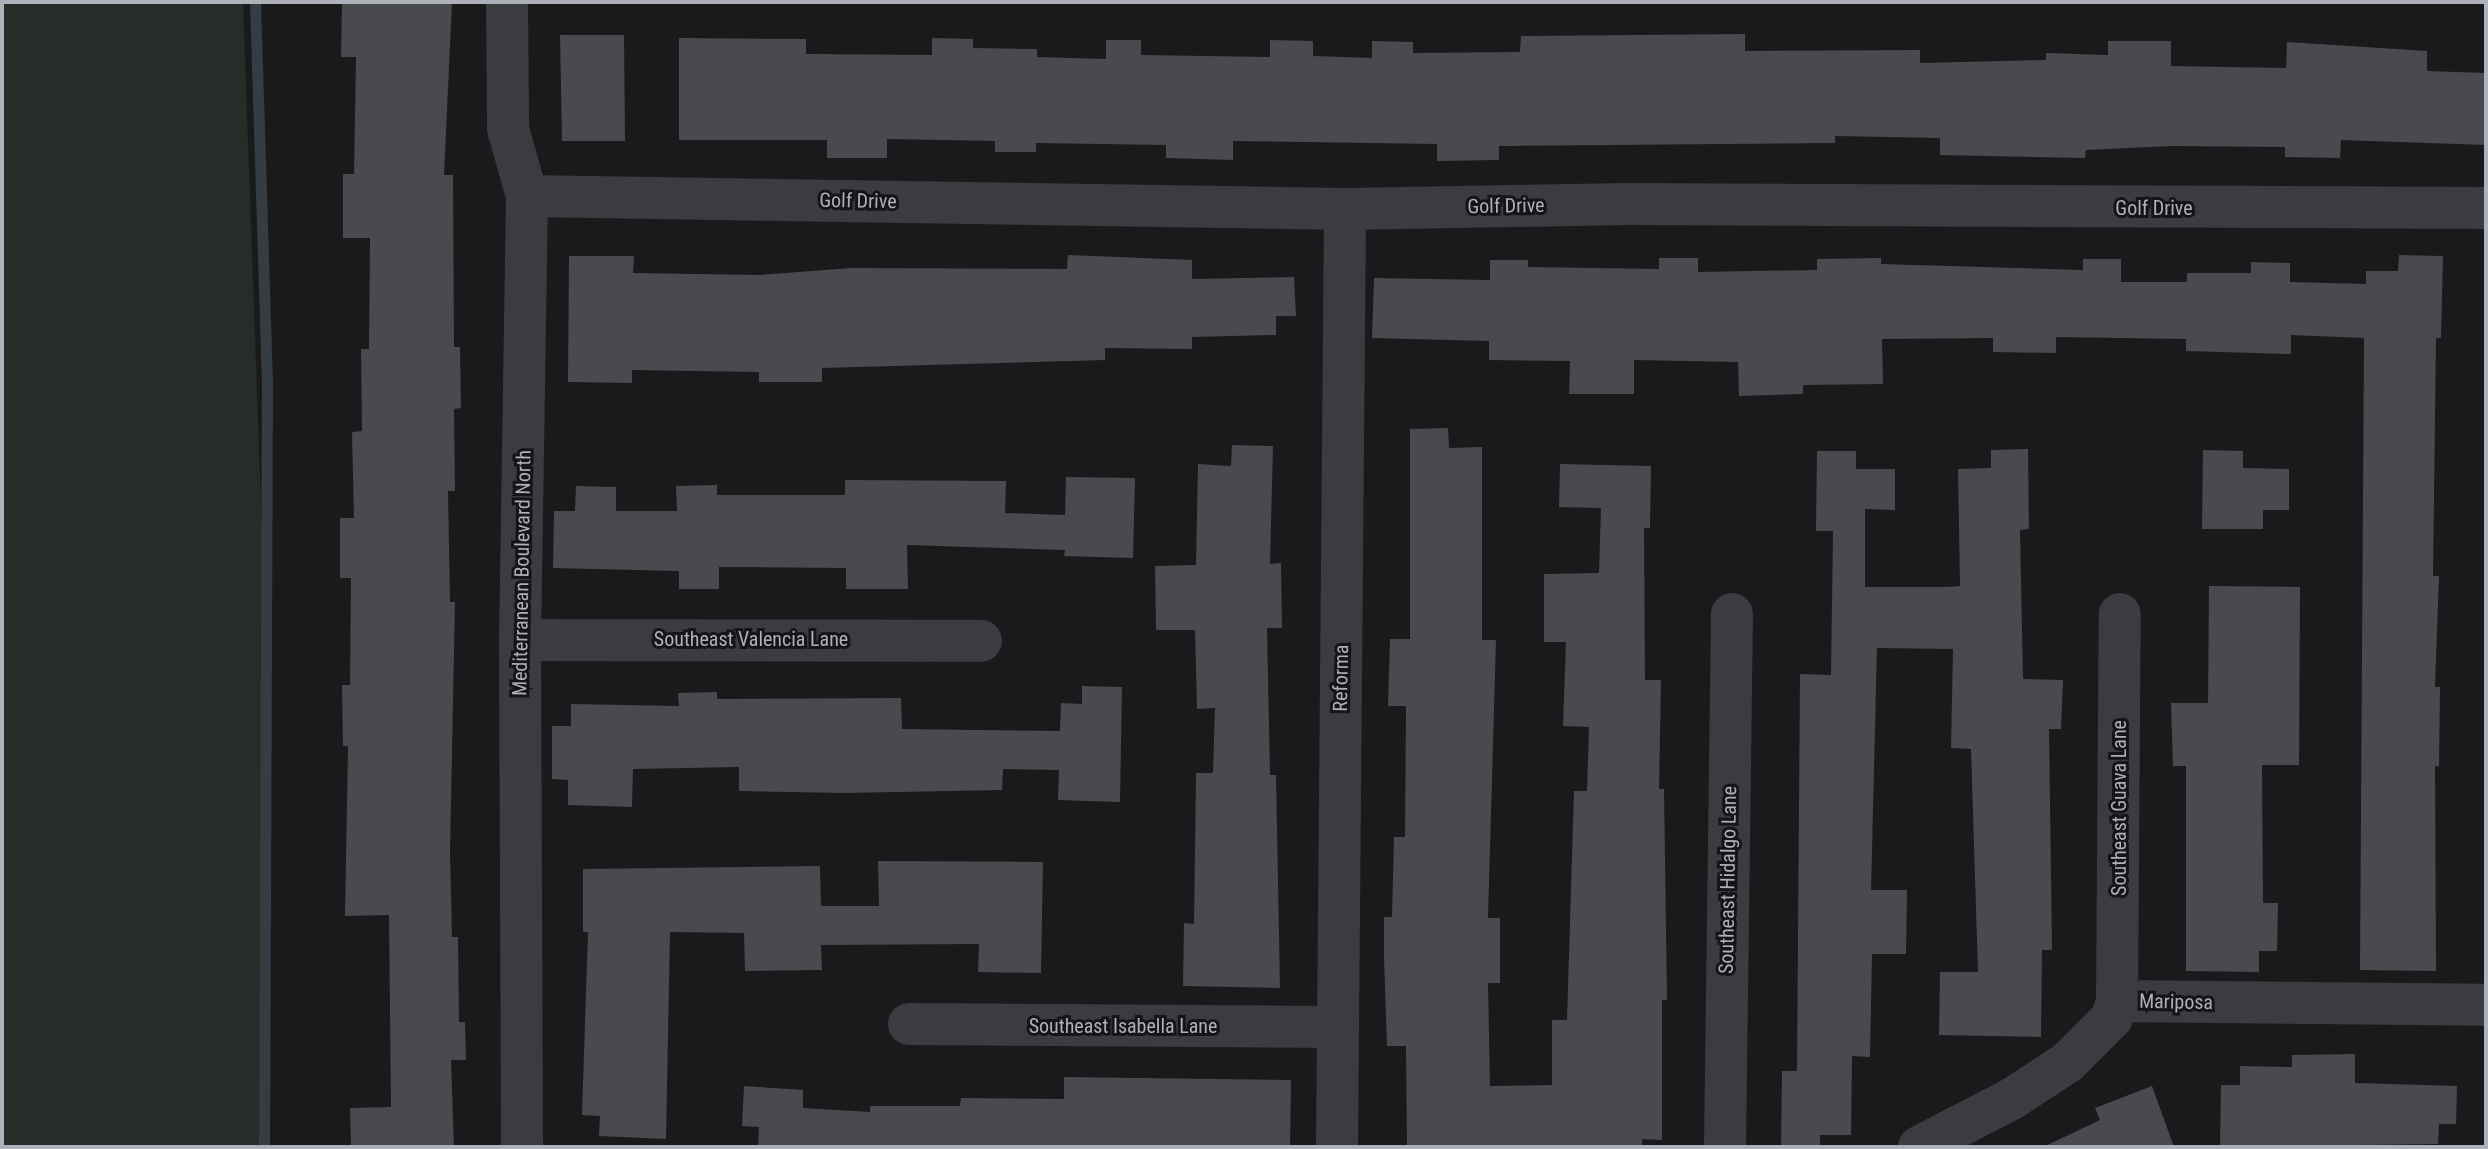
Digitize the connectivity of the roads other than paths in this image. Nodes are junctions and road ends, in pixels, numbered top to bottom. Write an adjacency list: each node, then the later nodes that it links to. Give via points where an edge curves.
1 (507, 2): 2 (street, Mediterranean Boulevard North, via 508,129)
2 (527, 196): 4 (street, Golf Drive); 7 (street, Mediterranean Boulevard North)
3 (2486, 208): 4 (street, Golf Drive, via 1629,204)
4 (1345, 209): 12 (street, Reforma)
5 (1732, 614): 15 (street, Southeast Hidalgo Lane)
6 (2120, 614): 9 (street, Southeast Guava Lane)
7 (520, 640): 8 (street, Southeast Valencia Lane); 13 (street, Mediterranean Boulevard North)
8 (981, 641)
9 (2117, 1001): 10 (street, Mariposa); 16 (street, Mariposa, via 2112,1018 2068,1062 2013,1098)
10 (2486, 1005)
11 (909, 1024): 12 (street, Southeast Isabella Lane)
12 (1338, 1027): 14 (street, Reforma)
13 (522, 1147)
14 (1337, 1147)
15 (1725, 1147)
16 (1919, 1147)

